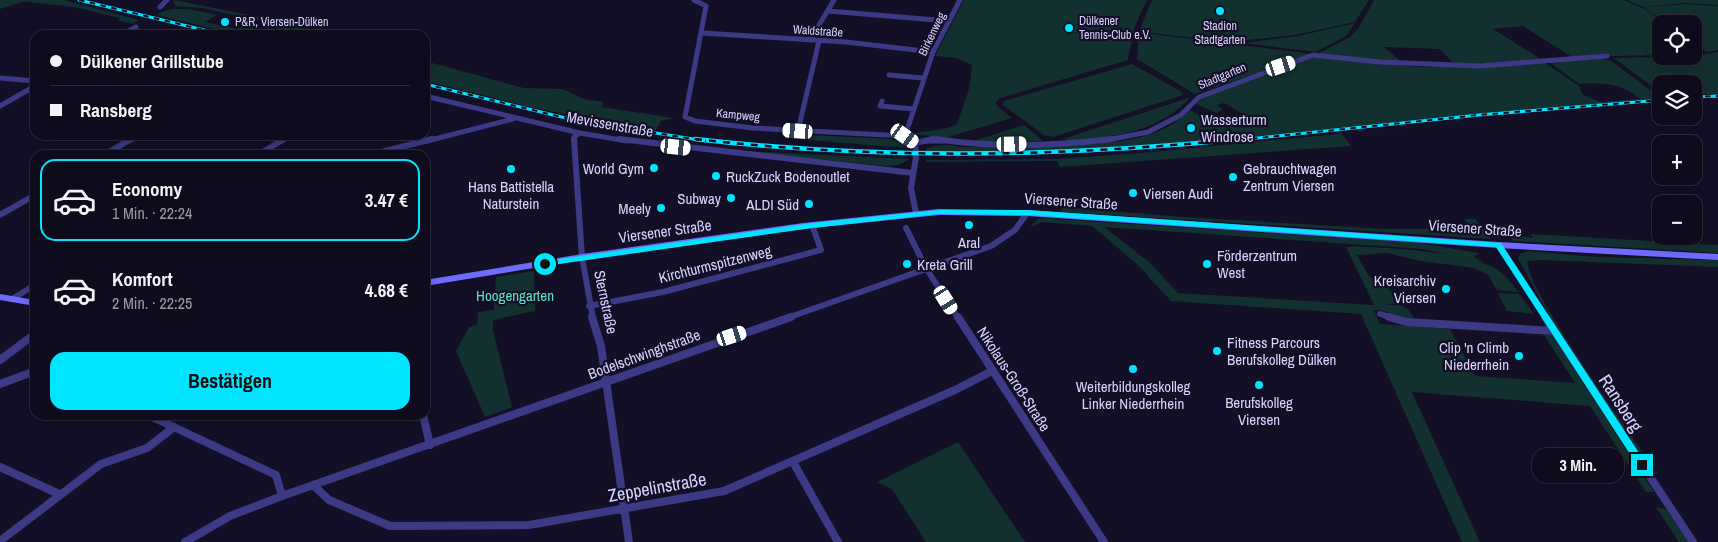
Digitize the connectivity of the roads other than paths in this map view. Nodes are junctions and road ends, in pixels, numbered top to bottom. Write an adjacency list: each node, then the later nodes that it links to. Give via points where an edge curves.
1 (167, 0): 5 (street)
2 (694, 0): 10 (street, Kampweg, via 706,6)
3 (834, 0): 6 (street)
4 (960, 0): 7 (street, Birkenweg)
5 (160, 7)
6 (828, 11): 7 (street); 11 (street)
7 (948, 22): 13 (street, Birkenweg)
8 (136, 27): 9 (street)
9 (131, 30)
10 (702, 32): 11 (street, Waldstraße); 25 (street, Kampweg, via 685,117 695,121)
11 (810, 40): 12 (street, Waldstraße)
12 (819, 41): 13 (street, Waldstraße); 25 (street)
13 (933, 52): 17 (street, Birkenweg)
14 (1607, 56): 32 (street, Stadtgarten, via 1480,66 1389,63 1314,55 1210,92 1170,122 1130,137 1090,142 958,144 934,139)
15 (889, 76): 17 (street, Birkenweg)
16 (0, 78): 18 (street)
17 (923, 78): 23 (street, Birkenweg)
18 (30, 81)
19 (30, 89): 22 (street)
20 (430, 97): 24 (street, Mevissenstraße)
21 (882, 101): 23 (street, via 880,106)
22 (0, 106)
23 (914, 108): 27 (street, Birkenweg)
24 (515, 118): 26 (street, Mevissenstraße); 31 (street)
25 (798, 131): 27 (street, Kampweg)
26 (580, 132): 36 (street, Mevissenstraße, via 670,146); 44 (street, Sternstraße, via 574,137)
27 (905, 136): 32 (street, Kampweg)
28 (130, 140): 33 (street)
29 (283, 140): 34 (street)
30 (429, 140): 35 (street)
31 (430, 140)
32 (915, 142): 36 (street)
33 (113, 150)
34 (266, 150)
35 (390, 150)
36 (913, 173): 38 (street, via 911,188)
37 (30, 198): 40 (street)
38 (916, 213): 39 (main road, Viersener Straße); 41 (main road, Viersener Straße)
39 (1027, 213): 43 (main road, Viersener Straße); 46 (street, Bodelschwinghstraße, via 1015,230 1001,241)
40 (0, 215)
41 (812, 225): 44 (main road, Viersener Straße); 52 (street, Kirchturmspitzenweg, via 821,250 663,292)
42 (906, 228): 46 (street, Nikolaus-Groß-Straße)
43 (1498, 245): 45 (main road, Viersener Straße); 54 (street, Ransberg)
44 (582, 257): 47 (main road, Viersener Straße); 52 (street, Sternstraße)
45 (1718, 257)
46 (926, 268): 57 (street, Nikolaus-Groß-Straße); 59 (street, Bodelschwinghstraße)
47 (430, 281)
48 (30, 288): 50 (street)
49 (0, 296): 50 (main road)
50 (12, 298): 51 (main road)
51 (30, 302)
52 (589, 306): 59 (street, Sternstraße, via 601,346)
53 (1380, 314): 54 (street, via 1406,322)
54 (1554, 331): 76 (street, Ransberg)
55 (30, 338): 56 (street)
56 (0, 360)
57 (992, 370): 65 (street, Zeppelinstraße, via 955,390); 75 (street, Nikolaus-Groß-Straße)
58 (30, 374): 60 (street)
59 (605, 383): 64 (street, Bodelschwinghstraße); 70 (street, Sternstraße)
60 (0, 384)
61 (159, 420): 63 (street)
62 (424, 420): 64 (street)
63 (174, 427): 68 (street, via 148,448 101,464); 69 (street, via 276,475)
64 (430, 445): 67 (street, Bodelschwinghstraße)
65 (793, 462): 70 (street, Zeppelinstraße, via 724,492); 74 (street)
66 (0, 467): 68 (street)
67 (313, 486): 69 (street, Bodelschwinghstraße); 70 (street, Zeppelinstraße, via 329,500 390,526 529,525)
68 (59, 494): 71 (street)
69 (282, 496): 72 (street, Bodelschwinghstraße, via 230,516)
70 (624, 509): 73 (street, Sternstraße)
71 (0, 541)
72 (186, 542)
73 (629, 542)
74 (838, 542)
75 (1104, 542)
76 (1694, 542)

